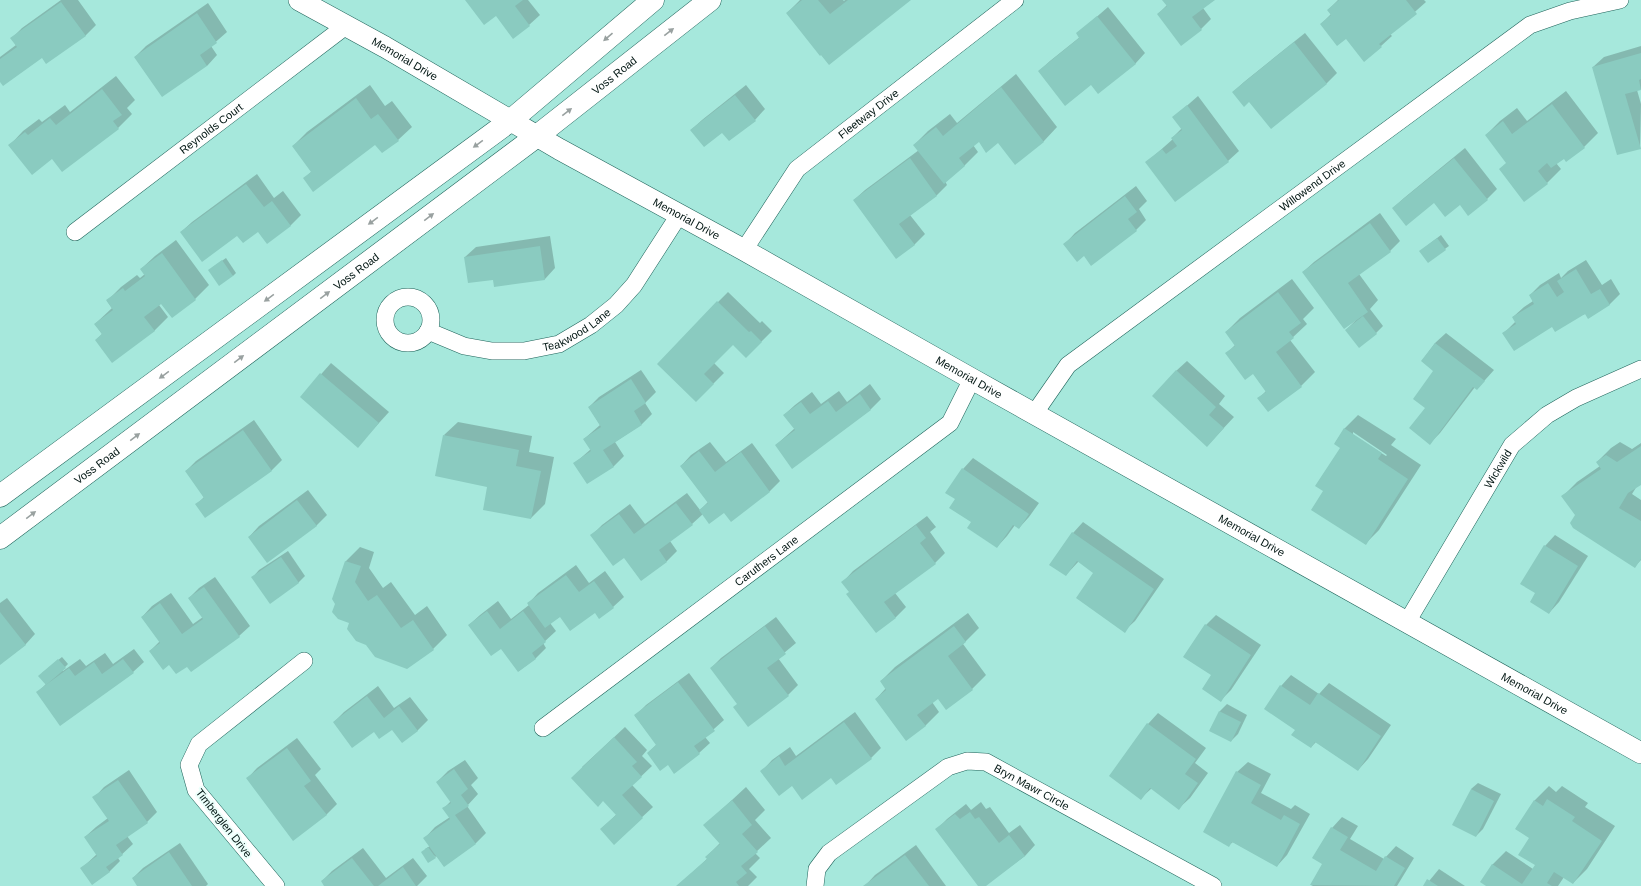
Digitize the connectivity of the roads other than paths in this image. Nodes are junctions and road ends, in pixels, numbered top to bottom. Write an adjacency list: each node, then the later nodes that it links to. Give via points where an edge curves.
1 (653, 0): 7 (main road, one-way to 7)
2 (710, 0): 8 (main road, Voss Road, one-way to 2)
3 (1015, 0): 11 (street, Fleetway Drive, via 797,169)
4 (1620, 0): 15 (street, Willowend Drive, via 1570,10 1530,26 1068,365)
5 (311, 2): 6 (street, Memorial Drive)
6 (346, 25): 7 (street, Memorial Drive); 10 (street, Reynolds Court)
7 (510, 121): 8 (street, Memorial Drive); 16 (main road, one-way to 16)
8 (536, 136): 9 (street, Memorial Drive); 17 (main road, Voss Road, one-way to 8)
9 (679, 215): 11 (street, Memorial Drive); 12 (street, Teakwood Lane, via 634,285 616,306 559,344 492,352 464,346)
10 (75, 232)
11 (744, 250): 14 (street, Memorial Drive)
12 (428, 331)
13 (1641, 369): 18 (street, Wickwild, via 1576,398 1547,415 1512,445)
14 (972, 379): 15 (street, Memorial Drive); 20 (street, Caruthers Lane, via 950,423)
15 (1034, 414): 18 (street, Memorial Drive)
16 (0, 496)
17 (0, 538)
18 (1407, 622): 21 (street, Memorial Drive)
19 (304, 661): 23 (street, Timberglen Drive, via 199,744 189,765 196,790)
20 (543, 728)
21 (1641, 753)
22 (1210, 885): 24 (street, Bryn Mawr Circle, via 986,762 967,761 948,767 829,853 817,869)
23 (276, 886)
24 (815, 886)

